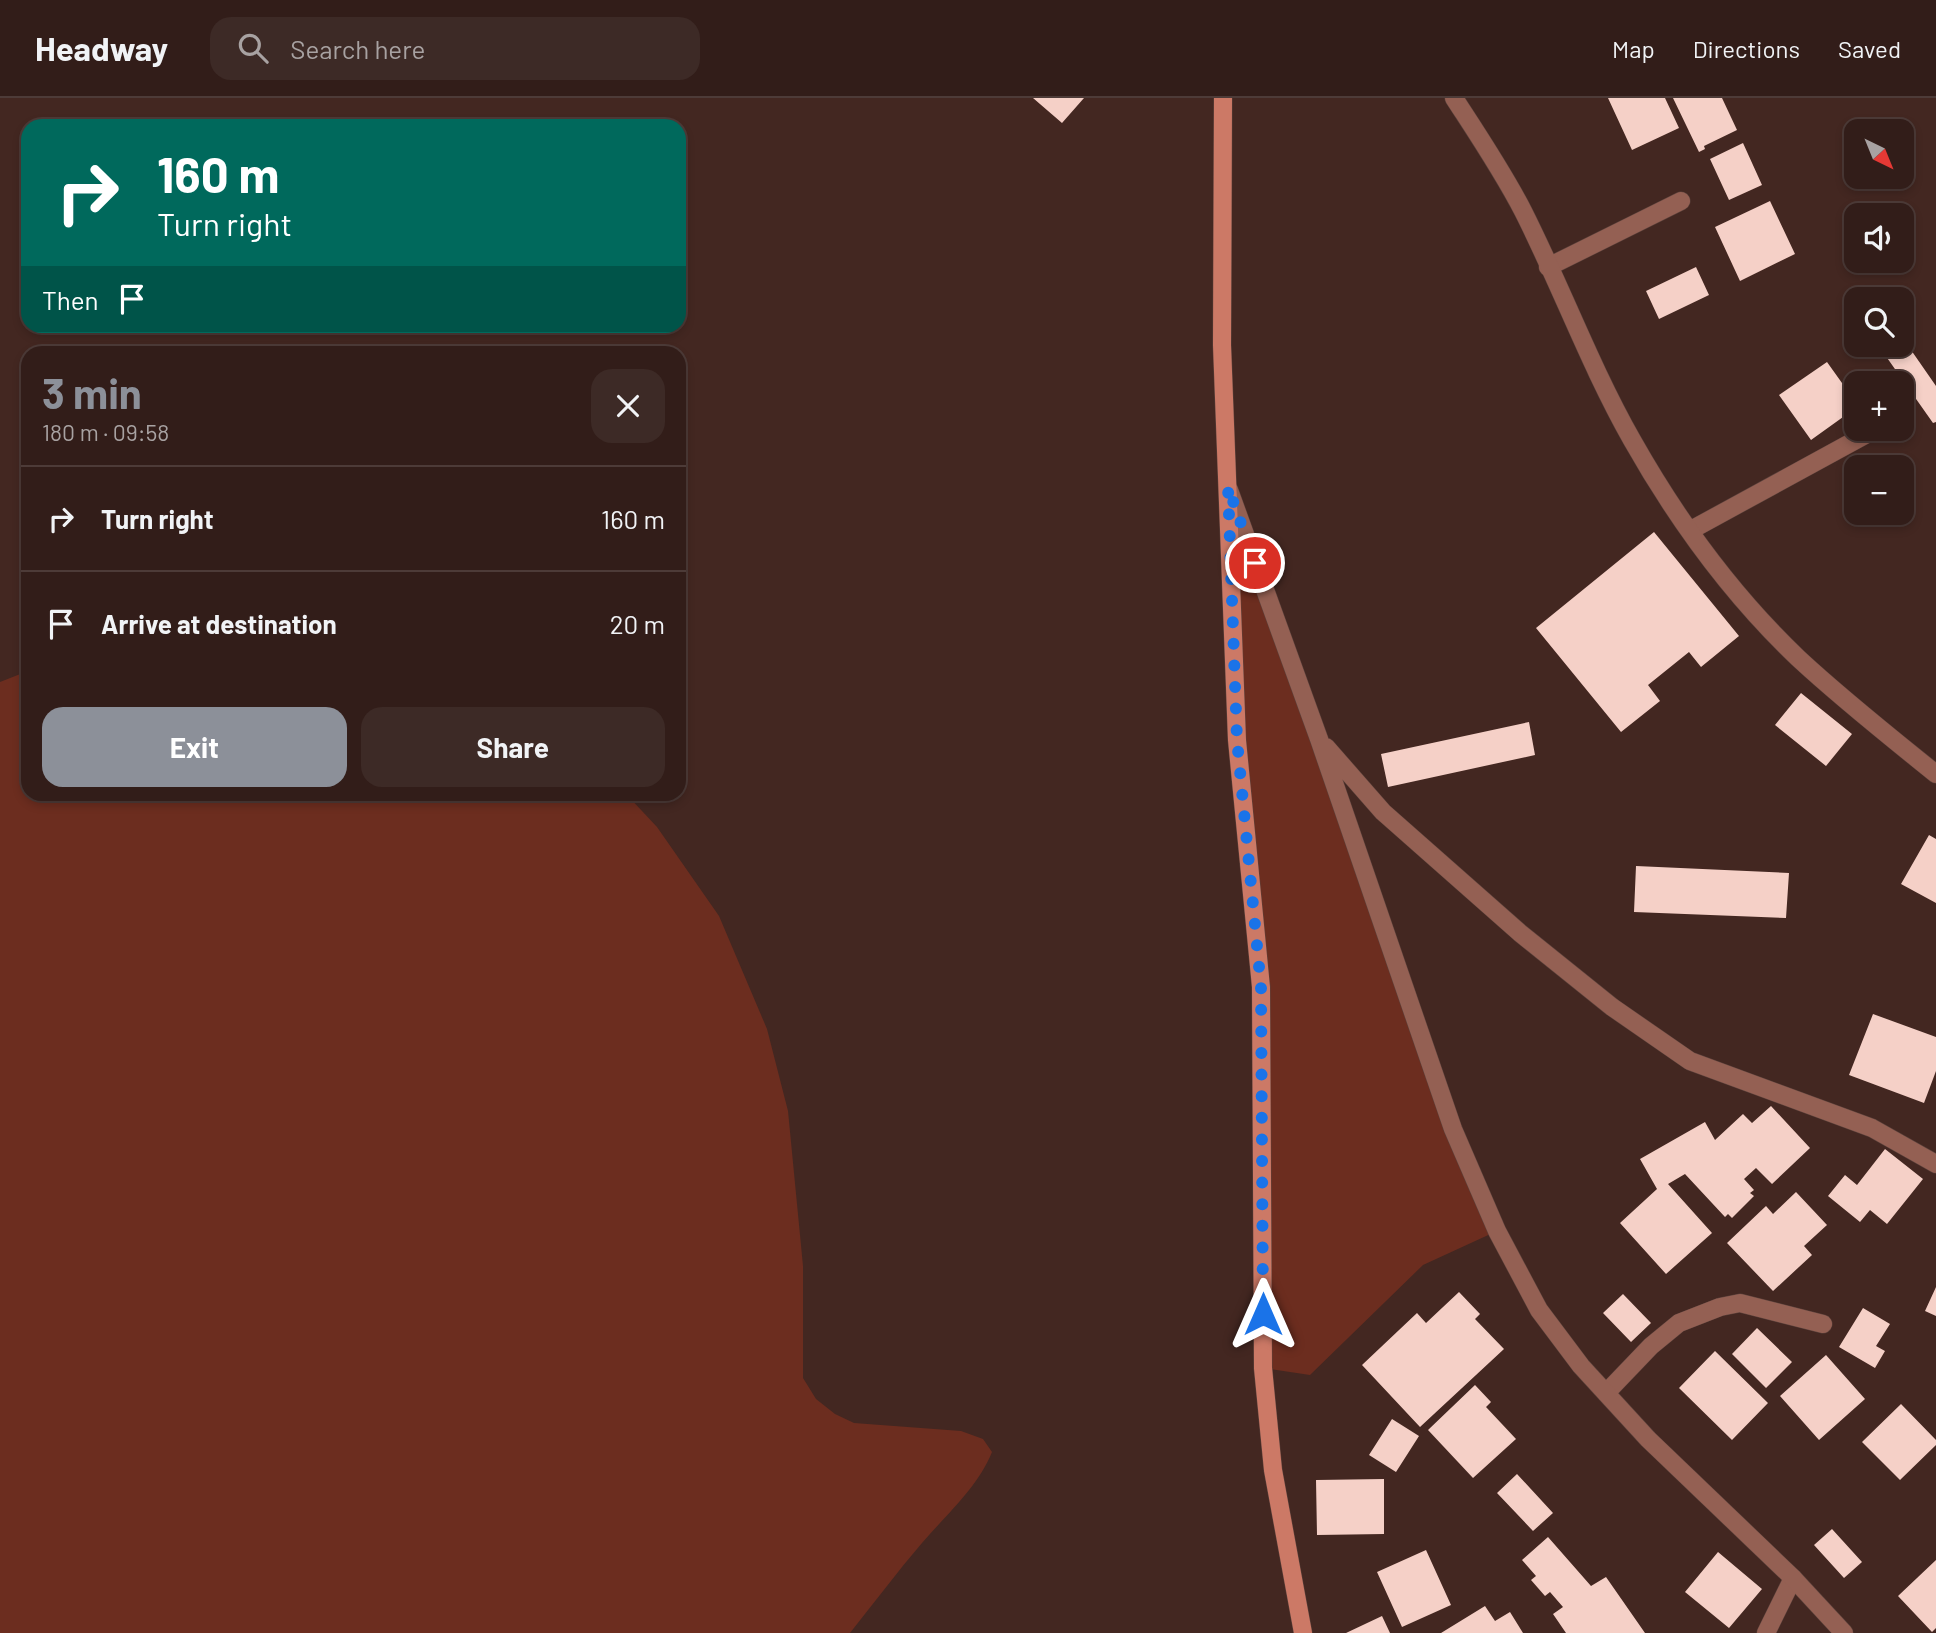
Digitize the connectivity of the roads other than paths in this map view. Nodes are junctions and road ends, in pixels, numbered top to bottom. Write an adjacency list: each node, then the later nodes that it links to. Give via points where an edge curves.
1 (1223, 98): 6 (street, via 1222,345)
2 (1454, 98): 4 (street, via 1523,211)
3 (1681, 201): 4 (street)
4 (1548, 267): 7 (street, via 1598,377)
5 (1854, 441): 7 (street)
6 (1228, 487): 8 (street); 14 (street, via 1237,740 1261,987 1263,1368 1273,1469)
7 (1691, 530): 9 (street, via 1796,656)
8 (1319, 739): 10 (street, via 1383,812 1520,933 1612,1007 1690,1061 1872,1128); 12 (street, via 1453,1129 1497,1231 1539,1310)
9 (1936, 774)
10 (1933, 1160)
11 (1823, 1324): 12 (street, via 1740,1303 1720,1307 1679,1323)
12 (1606, 1394): 13 (street)
13 (1793, 1577): 15 (street); 16 (street)
14 (1303, 1633)
15 (1766, 1633)
16 (1844, 1633)

